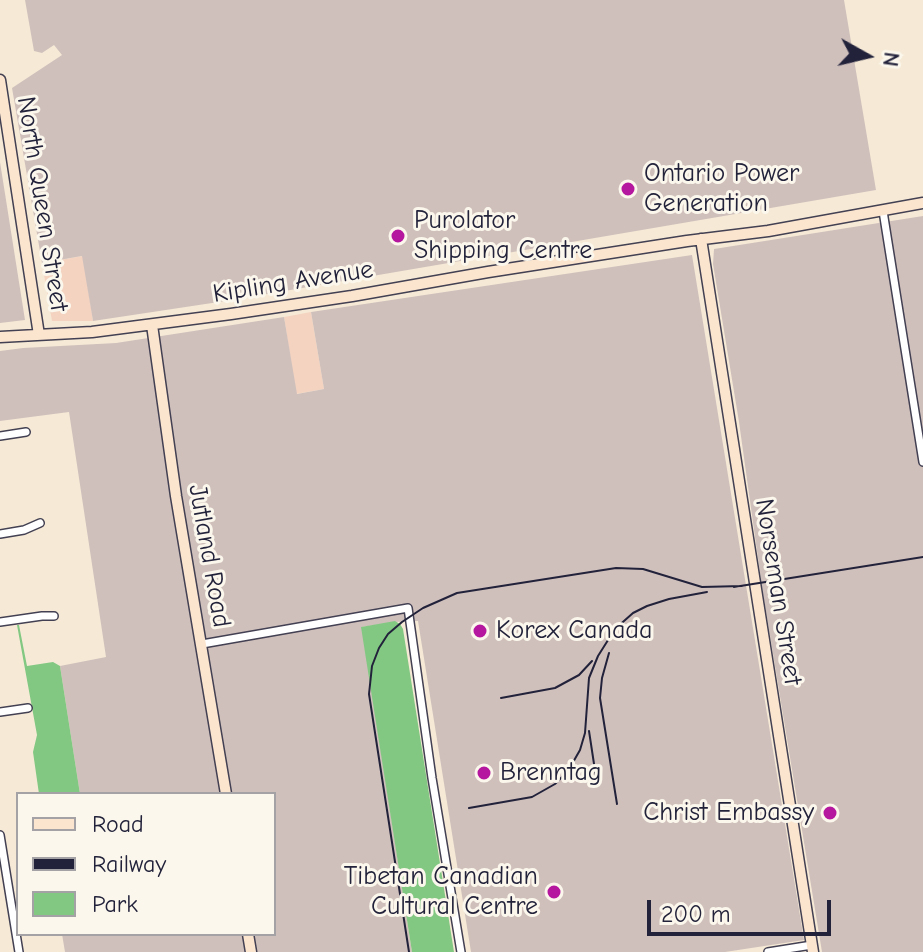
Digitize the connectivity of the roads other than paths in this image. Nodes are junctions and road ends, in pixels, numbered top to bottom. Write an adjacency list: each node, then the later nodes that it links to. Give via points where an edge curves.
1 (0, 80): 6 (street, North Queen Street)
2 (923, 203): 3 (street, Kipling Avenue)
3 (883, 211): 4 (street, Kipling Avenue); 10 (street)
4 (701, 239): 5 (street, Kipling Avenue); 21 (street, Norseman Street)
5 (152, 325): 6 (street, Kipling Avenue); 15 (street, Jutland Road)
6 (39, 335): 7 (street, Kipling Avenue)
7 (0, 337)
8 (26, 432): 9 (street)
9 (0, 436)
10 (923, 462)
11 (40, 523): 12 (street)
12 (0, 534)
13 (54, 616): 14 (street)
14 (0, 622)
15 (202, 644): 18 (street, Jutland Road); 23 (street, via 408,608)
16 (28, 708): 17 (street)
17 (0, 712)
18 (226, 792)
19 (0, 835): 20 (street)
20 (4, 883): 22 (street)
21 (812, 948): 24 (street)
22 (19, 952)
23 (461, 952)
24 (768, 952)

